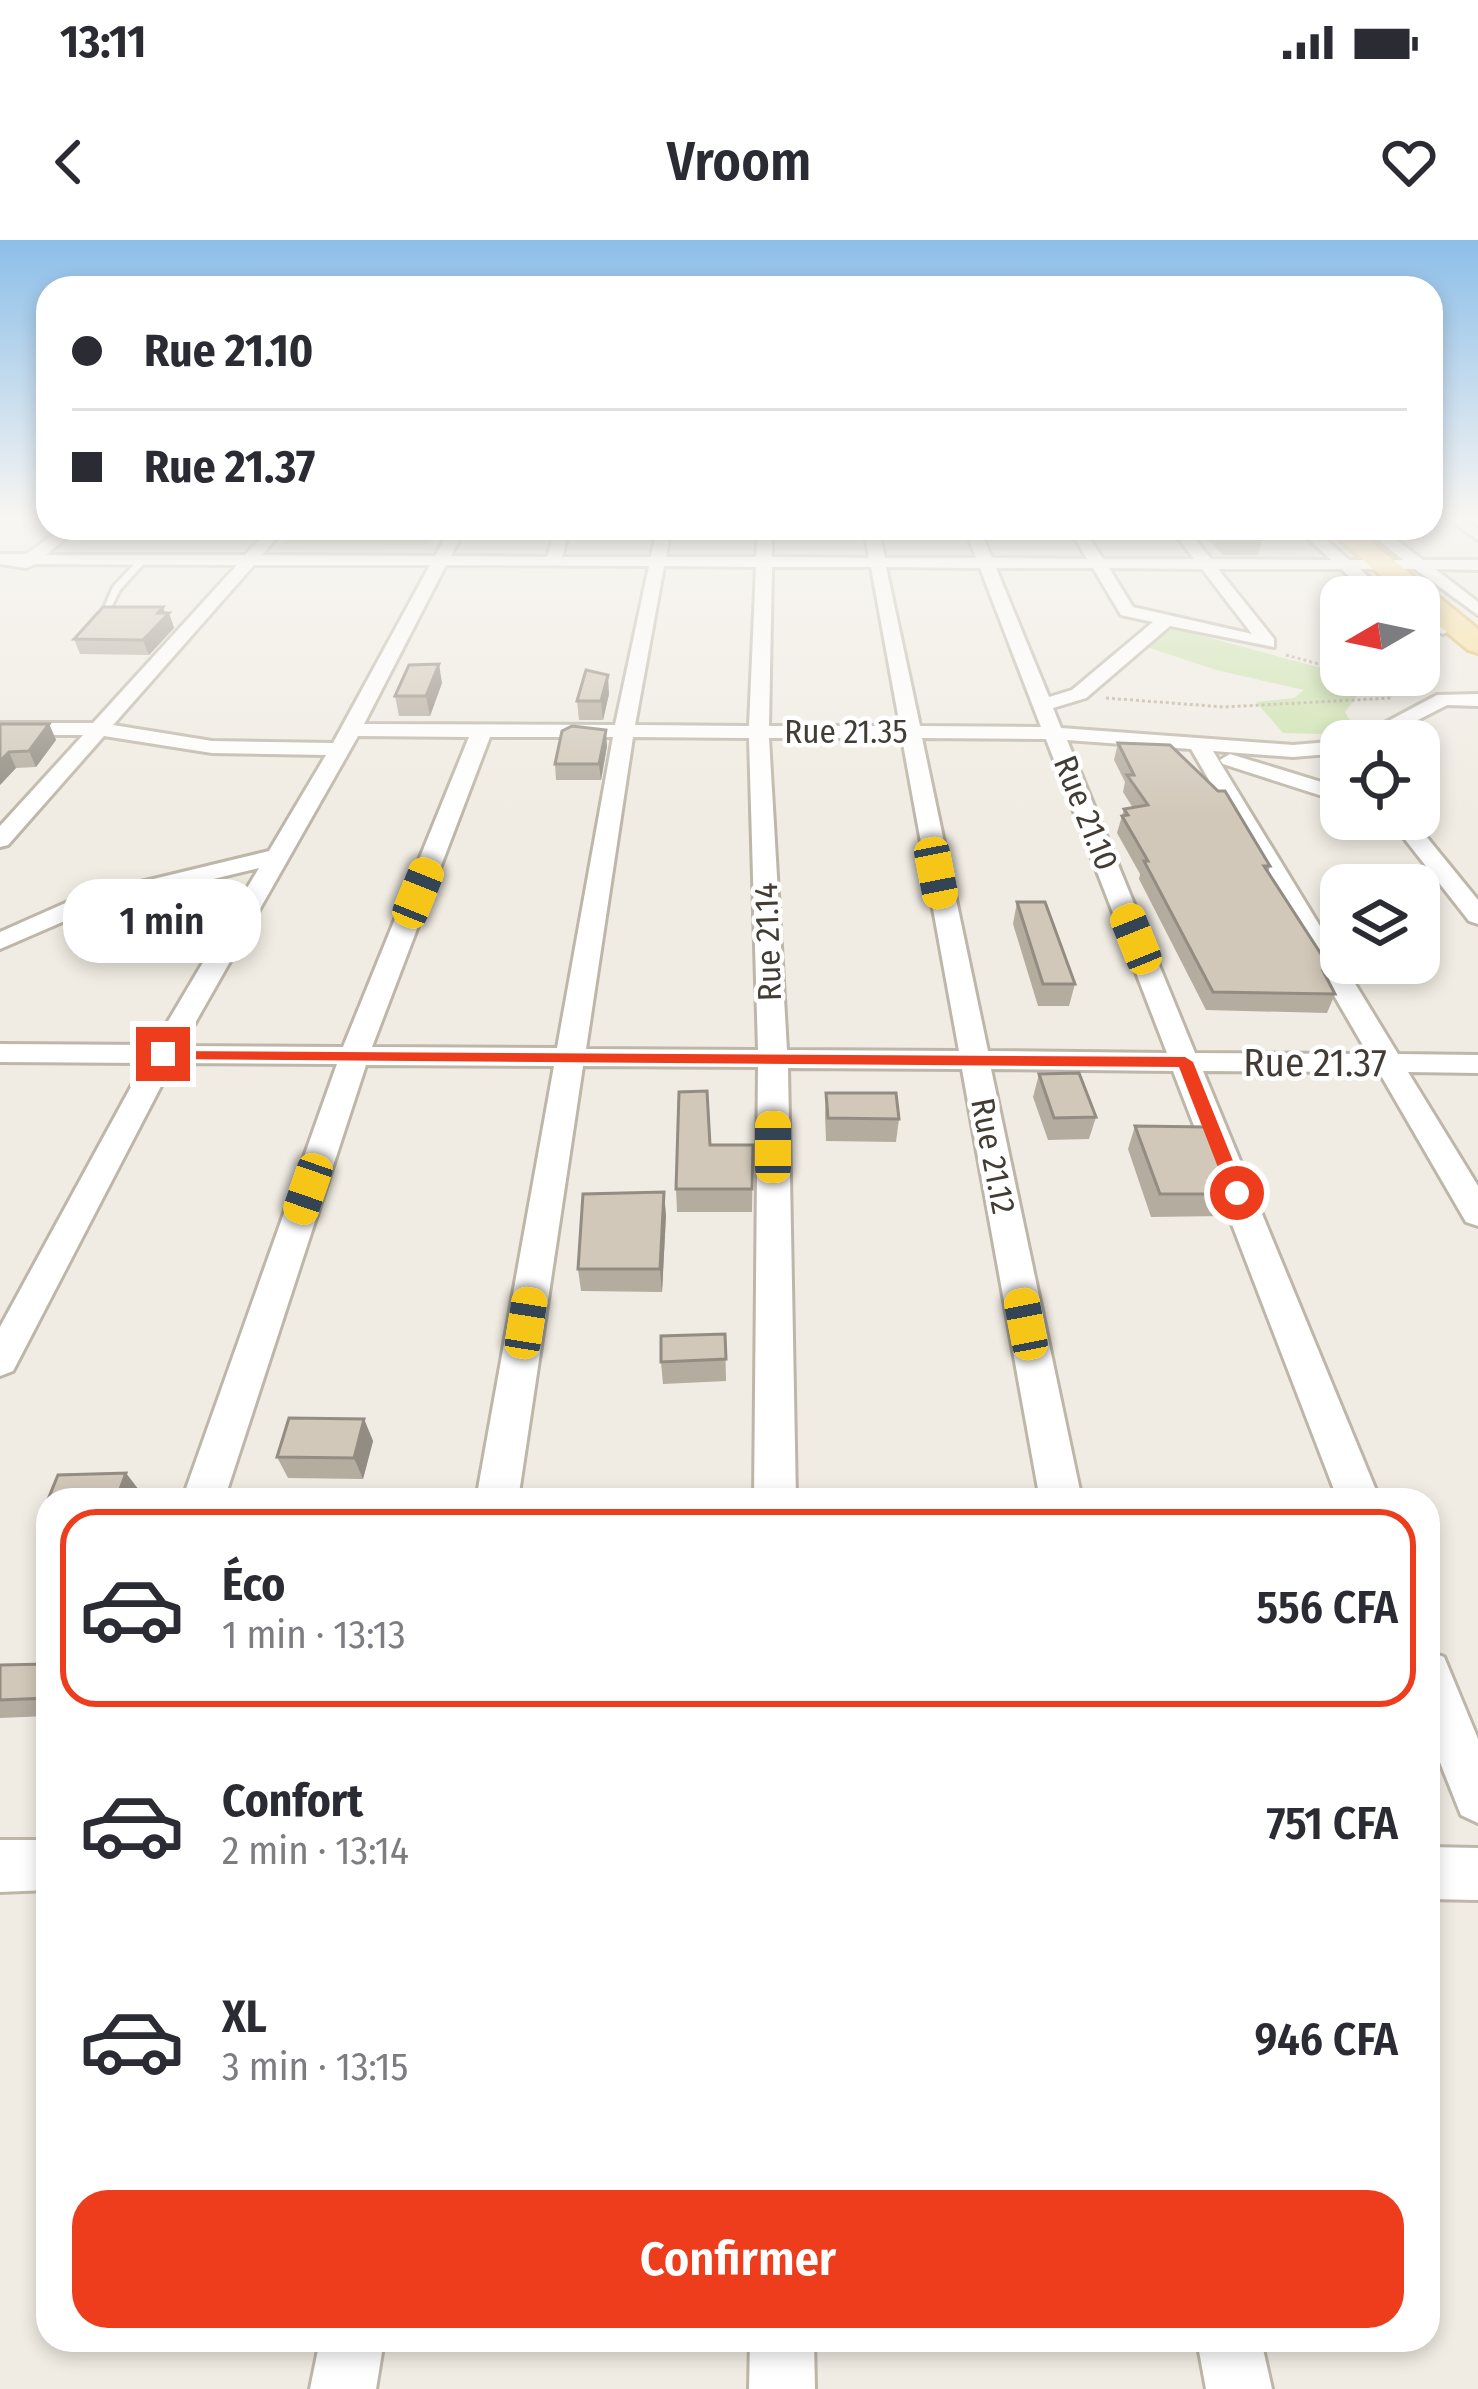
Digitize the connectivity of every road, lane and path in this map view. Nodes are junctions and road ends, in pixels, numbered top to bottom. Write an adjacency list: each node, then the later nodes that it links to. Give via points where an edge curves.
1 (198, 617): 23 (street)
2 (411, 617): 29 (street)
3 (647, 617): 25 (street)
4 (764, 617): 26 (street, Rue 21.14)
5 (888, 617): 27 (street, Rue 21.12)
6 (1008, 617): 20 (street, Rue 21.10)
7 (1150, 617): 10 (street)
8 (1248, 617): 12 (street)
9 (1440, 617): 13 (main road)
10 (1164, 622): 12 (street); 16 (street)
11 (1440, 629): 14 (main road)
12 (1268, 643): 15 (path)
13 (1478, 644)
14 (1478, 660)
15 (1320, 665)
16 (1078, 694): 18 (path, via 1224,707); 20 (street)
17 (1434, 696): 18 (path)
18 (1444, 699): 19 (street); 21 (street)
19 (1478, 700)
20 (1043, 705): 28 (street, Rue 21.10)
21 (1402, 720)
22 (0, 729): 23 (street, Rue 21.35)
23 (99, 729): 29 (street, Rue 21.35, via 212,747); 33 (street)
24 (482, 730): 25 (street, Rue 21.35); 29 (street, Rue 21.35); 40 (street)
25 (624, 731): 26 (street, Rue 21.35); 41 (street)
26 (759, 732): 27 (street, Rue 21.35); 42 (street, Rue 21.14)
27 (908, 732): 28 (street, Rue 21.35); 43 (street, Rue 21.12)
28 (1054, 733): 30 (street, Rue 21.35); 44 (street, Rue 21.10)
29 (345, 740): 35 (street)
30 (1200, 746): 31 (street, Rue 21.35); 32 (street); 45 (street)
31 (1320, 749)
32 (1320, 788)
33 (0, 840)
34 (1417, 840): 36 (street)
35 (278, 856): 37 (street, via 88,902); 39 (street)
36 (1478, 916)
37 (0, 941)
38 (0, 1053): 39 (street, Rue 21.37)
39 (163, 1054): 40 (street, Rue 21.37); 48 (street)
40 (354, 1056): 41 (street, Rue 21.37); 49 (street)
41 (570, 1057): 42 (street, Rue 21.37); 50 (street)
42 (773, 1059): 43 (street, Rue 21.37); 51 (street, Rue 21.14)
43 (974, 1061): 44 (street, Rue 21.37); 52 (street, Rue 21.12)
44 (1185, 1062): 45 (street, Rue 21.37); 53 (street, Rue 21.10)
45 (1390, 1064): 46 (street, Rue 21.37); 47 (street)
46 (1478, 1064)
47 (1478, 1214)
48 (0, 1361)
49 (207, 1488)
50 (499, 1488)
51 (775, 1488)
52 (1059, 1488)
53 (1354, 1488)
54 (1440, 1703): 55 (street)
55 (1478, 1798)
56 (36, 1865): 57 (street)
57 (0, 1866)
58 (1440, 1873): 59 (street)
59 (1478, 1874)
60 (350, 2352): 63 (street)
61 (782, 2352): 64 (street)
62 (1231, 2352): 65 (street)
63 (343, 2389)
64 (782, 2389)
65 (1239, 2389)

